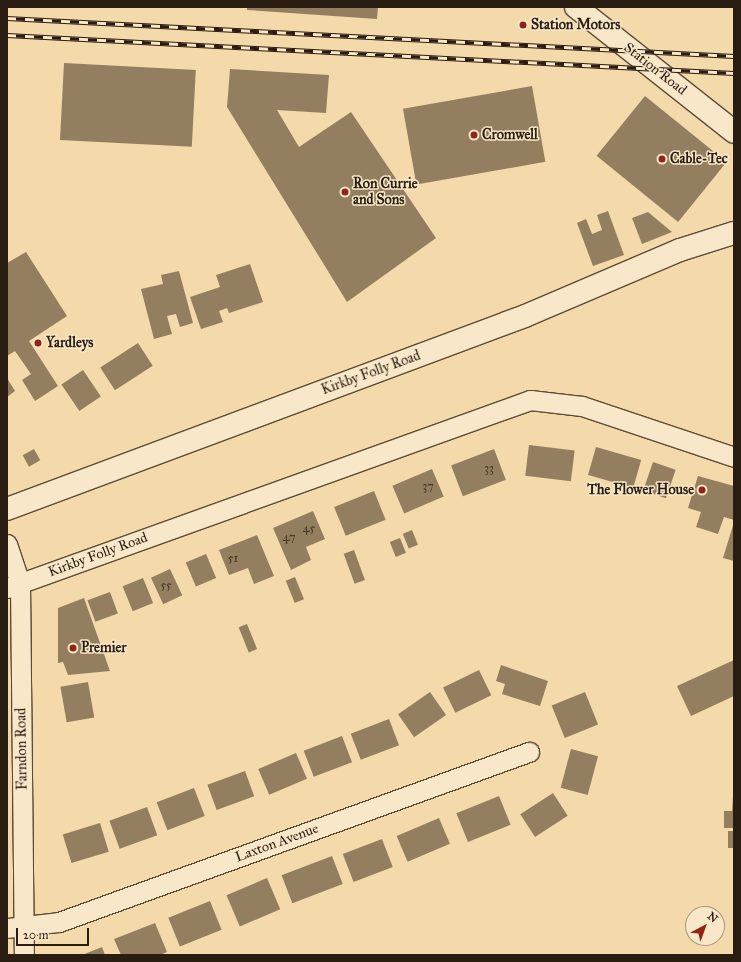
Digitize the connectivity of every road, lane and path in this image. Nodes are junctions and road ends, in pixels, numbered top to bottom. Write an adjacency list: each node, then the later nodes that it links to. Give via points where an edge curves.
1 (576, 7): 2 (main road, Station Road)
2 (734, 132)
3 (734, 233): 5 (main road, Kirkby Folly Road, via 680,250 525,316)
4 (734, 457): 7 (street, Kirkby Folly Road, via 582,406 530,400)
5 (7, 509)
6 (7, 544): 7 (street, Farndon Road)
7 (14, 585): 9 (street, Farndon Road)
8 (529, 752): 9 (street, Laxton Avenue, via 59,922)
9 (15, 927): 10 (street, Farndon Road)
10 (24, 955)

